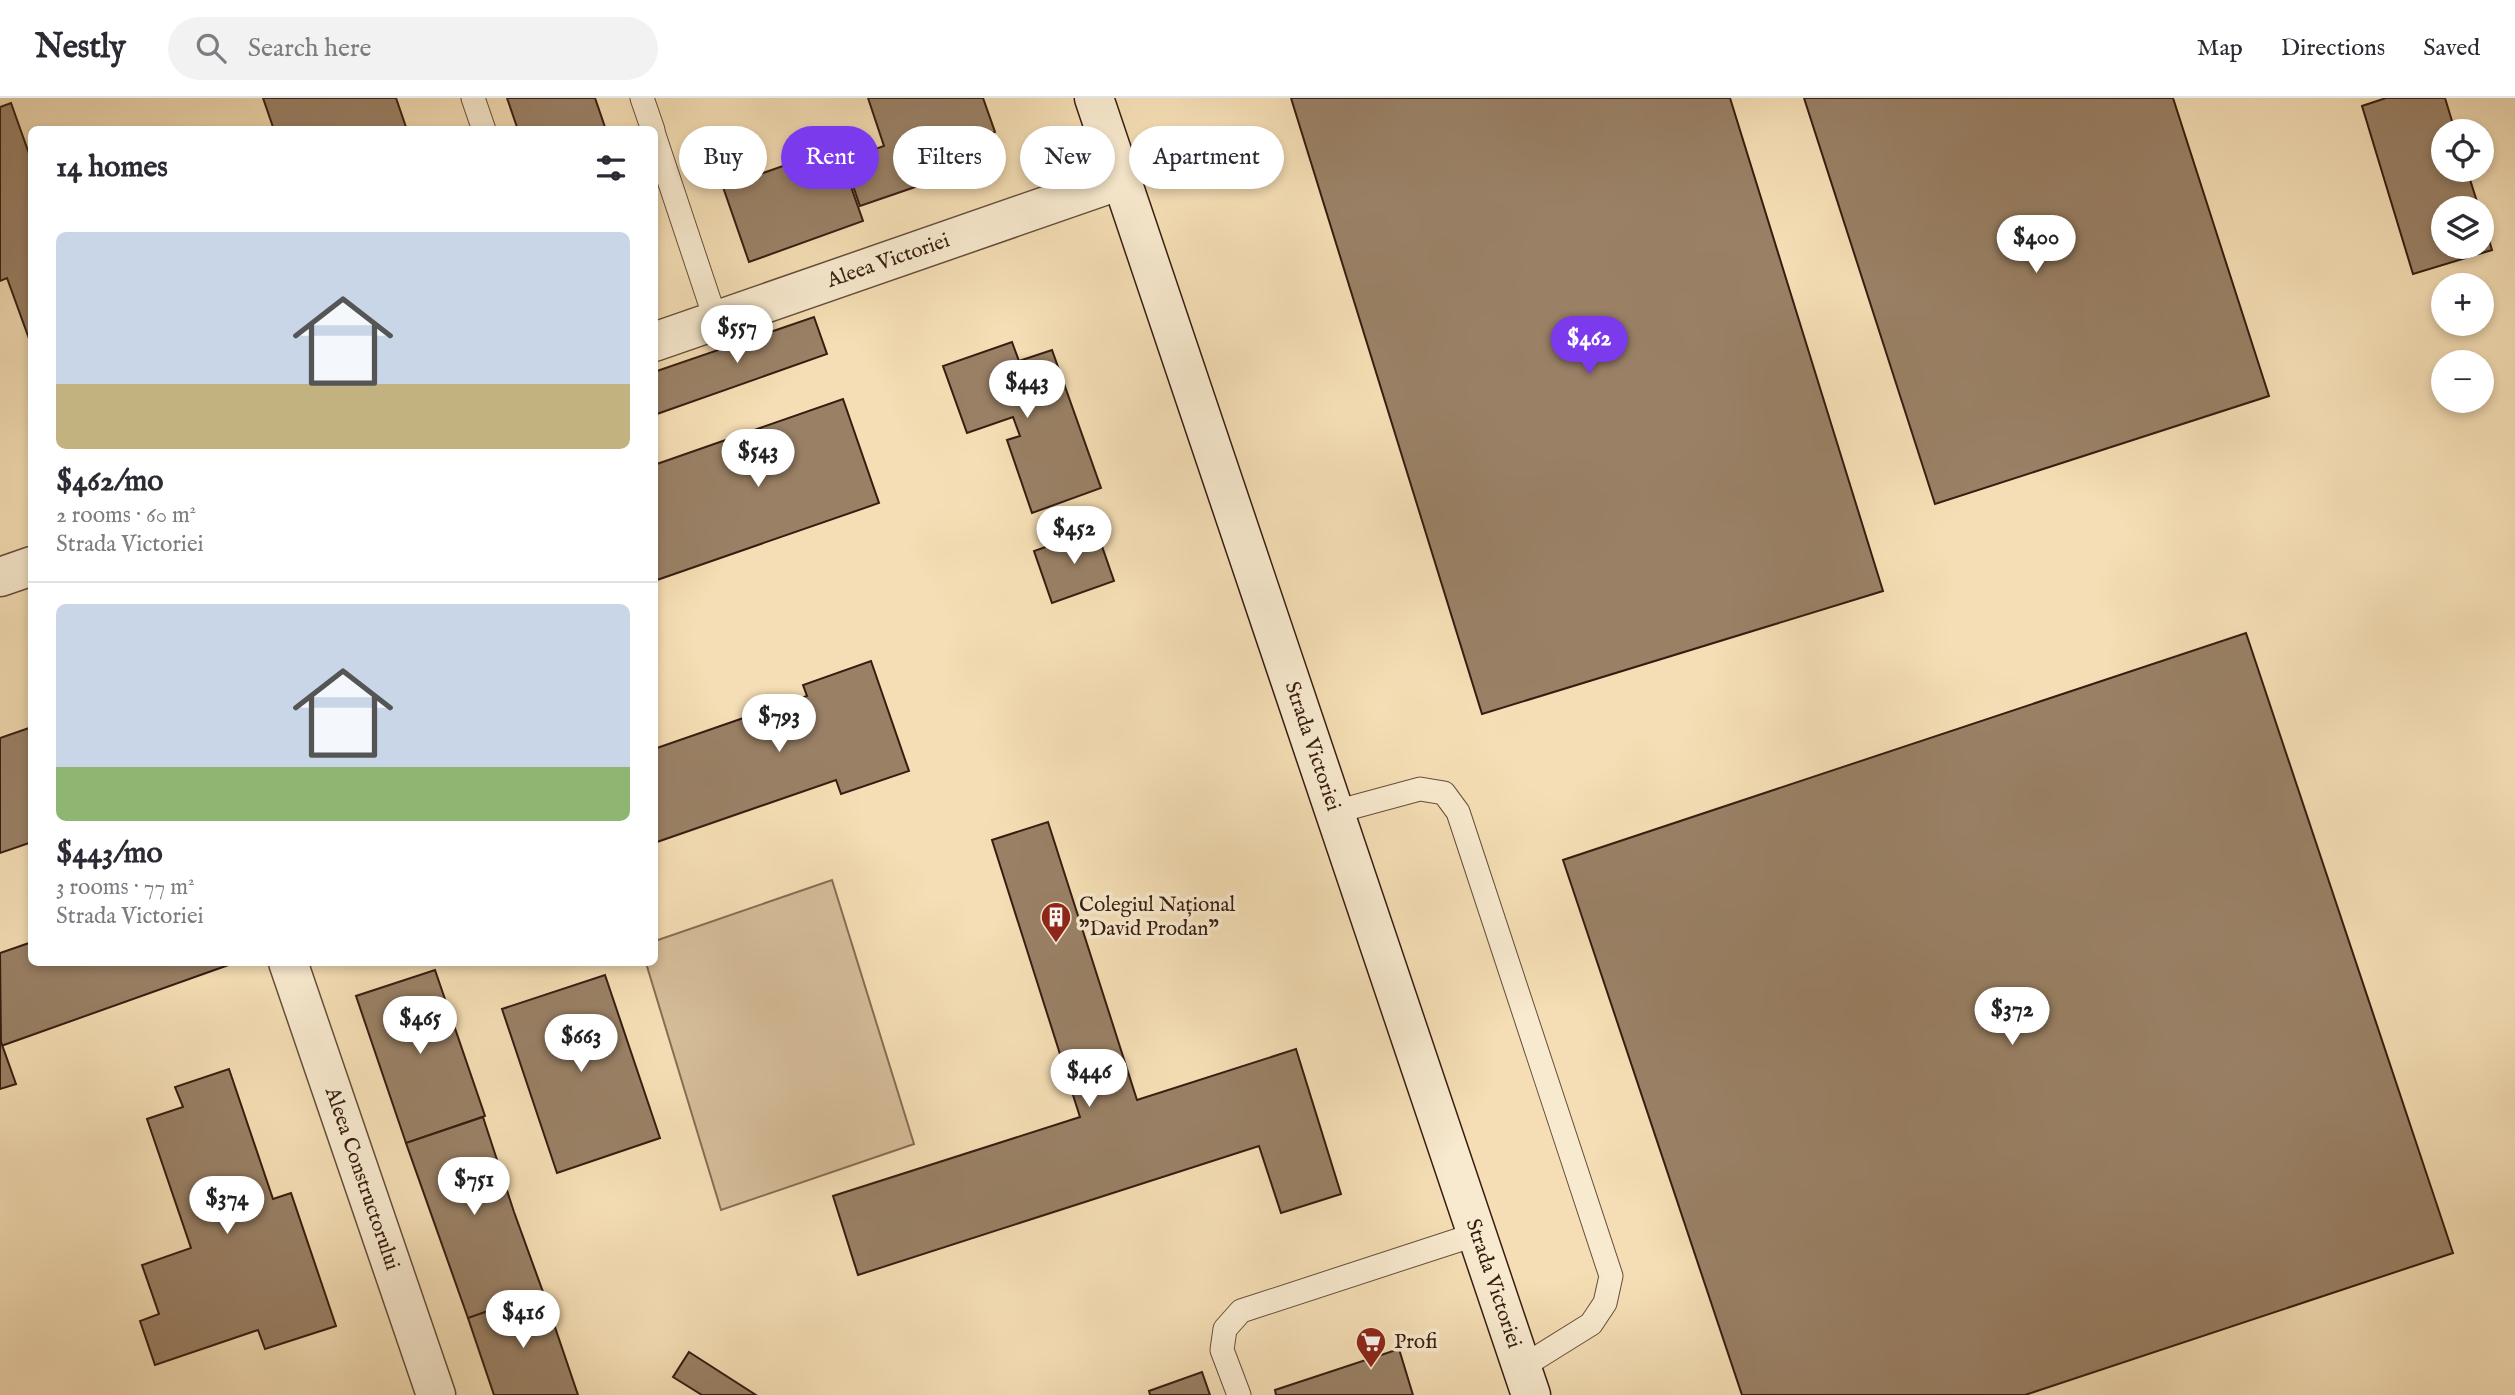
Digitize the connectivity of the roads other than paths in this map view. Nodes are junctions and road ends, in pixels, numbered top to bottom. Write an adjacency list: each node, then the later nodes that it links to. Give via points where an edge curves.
1 (473, 98): 4 (lane)
2 (1094, 98): 7 (main road, Strada Victoriei)
3 (643, 102): 5 (lane)
4 (483, 126)
5 (652, 126)
6 (658, 147): 8 (lane)
7 (1121, 180): 8 (main road, Aleea Victoriei); 12 (main road, Strada Victoriei)
8 (716, 321): 9 (main road, Aleea Victoriei)
9 (658, 341)
10 (28, 567): 11 (main road)
11 (0, 577)
12 (1335, 812): 14 (main road, Strada Victoriei); 15 (lane, via 1420,789 1444,793 1458,812 1611,1276 1605,1303 1591,1324)
13 (289, 966): 16 (main road, Aleea Constructorului)
14 (1477, 1234): 15 (main road, Strada Victoriei); 17 (lane, via 1241,1311 1225,1329 1222,1350)
15 (1527, 1381)
16 (436, 1395)
17 (1239, 1395)

